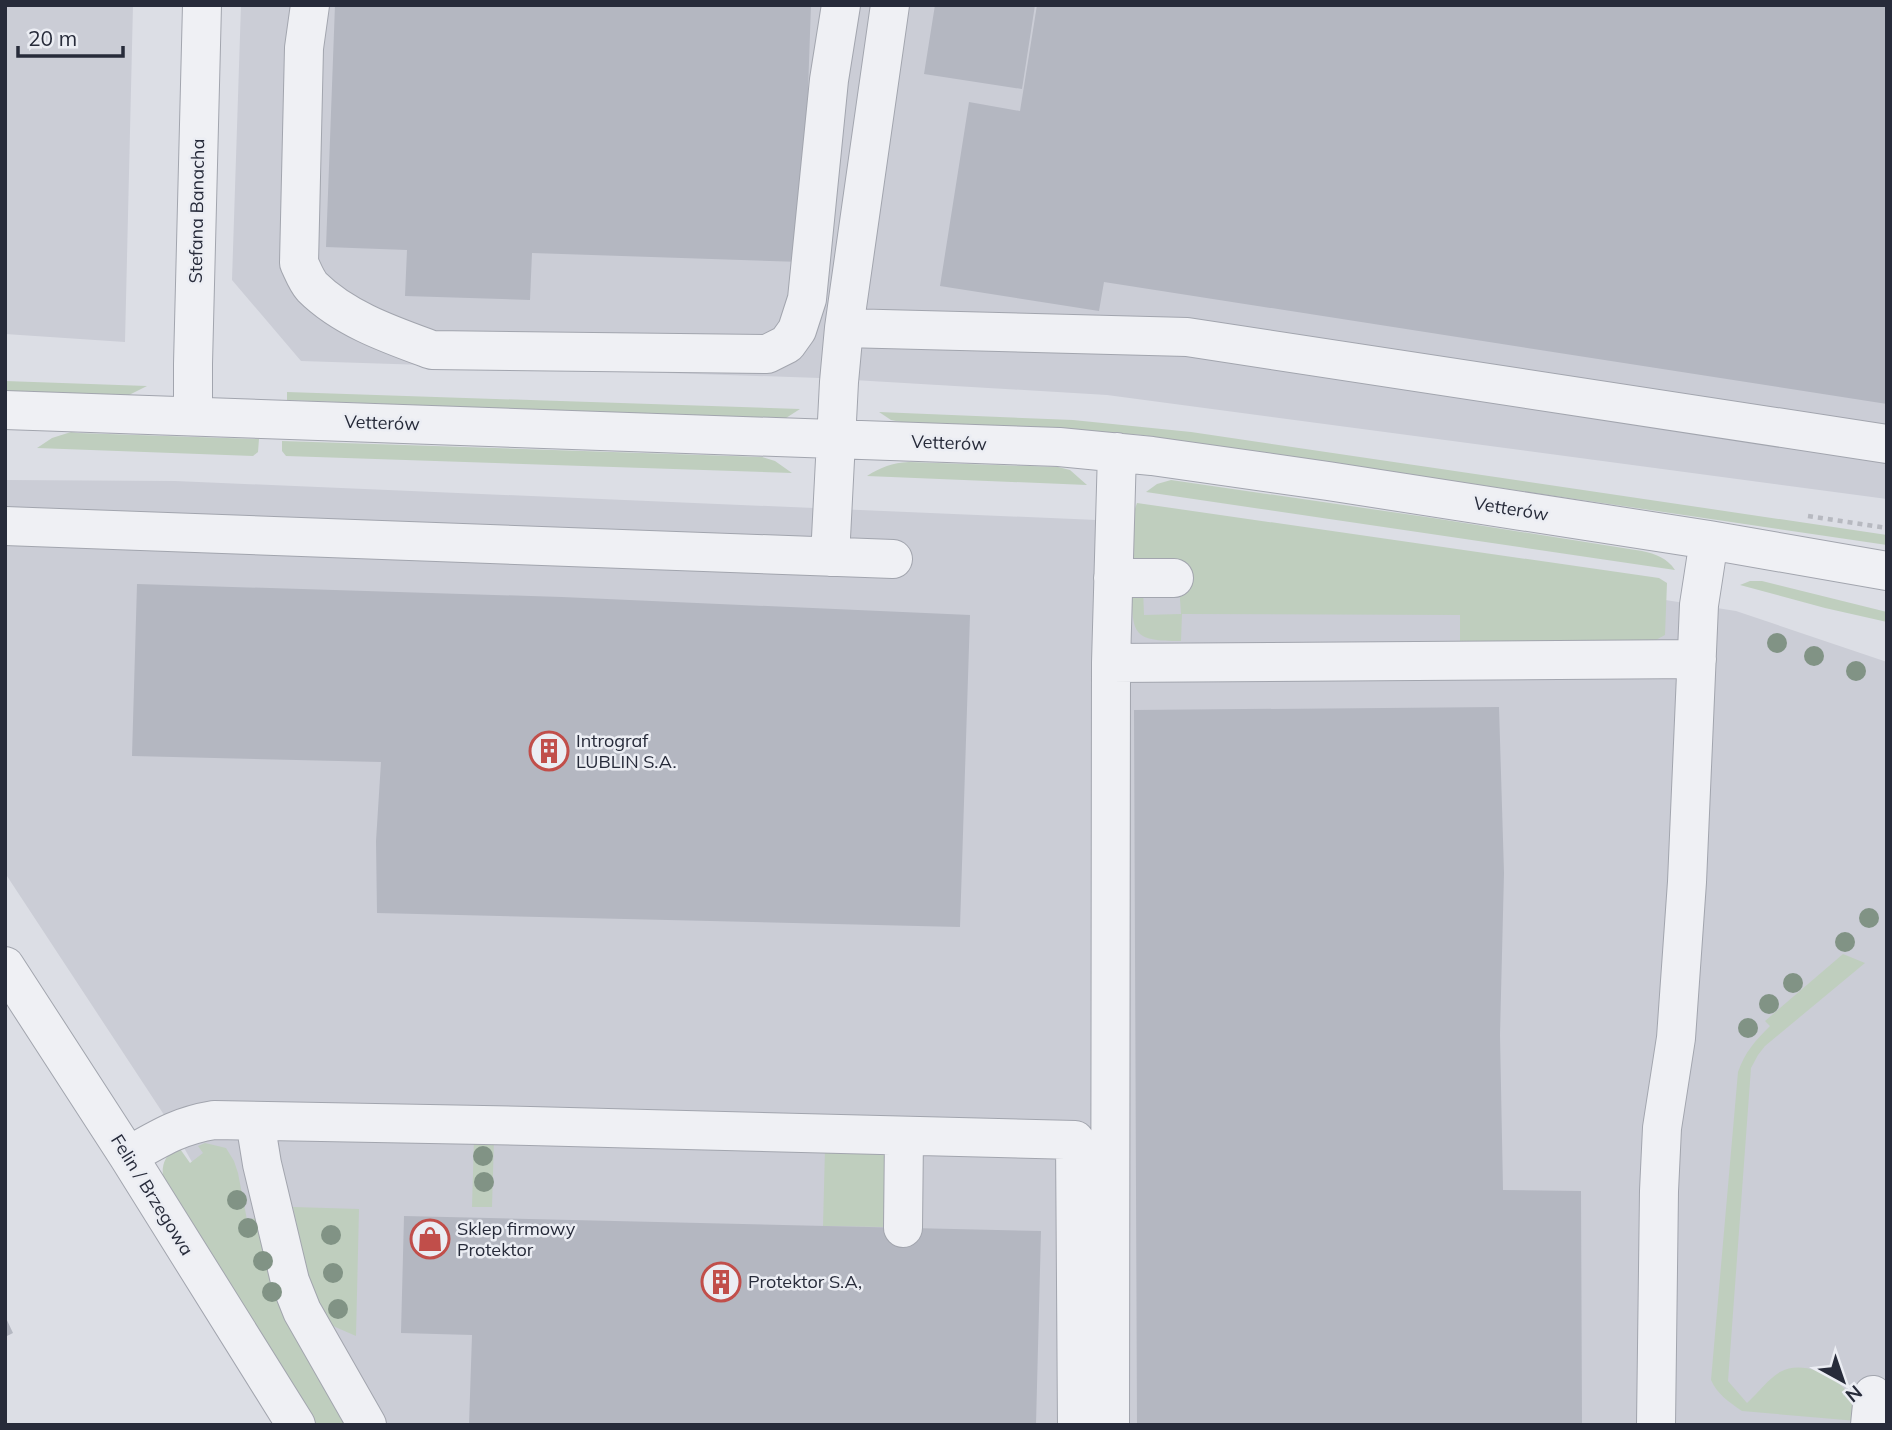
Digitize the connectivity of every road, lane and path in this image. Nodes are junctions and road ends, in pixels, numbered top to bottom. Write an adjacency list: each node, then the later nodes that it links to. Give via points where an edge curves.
1 (202, 5): 7 (street, Stefana Banacha)
2 (310, 5): 3 (street, via 304,48 299,263 310,285 333,304 381,331 432,350 767,354 787,344 807,299)
3 (841, 5)
4 (890, 5): 5 (street)
5 (844, 328): 8 (street); 9 (street, via 1187,337)
6 (5, 410): 7 (street, Vetterów)
7 (194, 416): 8 (street, Vetterów)
8 (836, 439): 10 (street, Vetterów); 13 (street)
9 (1887, 444)
10 (1117, 452): 12 (street, Vetterów); 16 (street)
11 (5, 526): 13 (street)
12 (1709, 540): 15 (street, Vetterów); 18 (street)
13 (830, 557): 14 (street)
14 (893, 559)
15 (1886, 571)
16 (1113, 578): 17 (street); 19 (street)
17 (1174, 578)
18 (1697, 659): 19 (street); 29 (street, via 1676,1038 1661,1141)
19 (1111, 663): 28 (street)
20 (5, 966): 23 (street, Felin / Brzegowa)
21 (255, 1121): 22 (street); 23 (street, via 193,1124); 26 (street, via 290,1281 302,1311)
22 (904, 1136): 24 (street); 27 (street, via 1075,1140)
23 (128, 1156): 25 (street, Felin / Brzegowa)
24 (903, 1228)
25 (296, 1425)
26 (367, 1425)
27 (1077, 1425)
28 (1110, 1425)
29 (1656, 1425)

